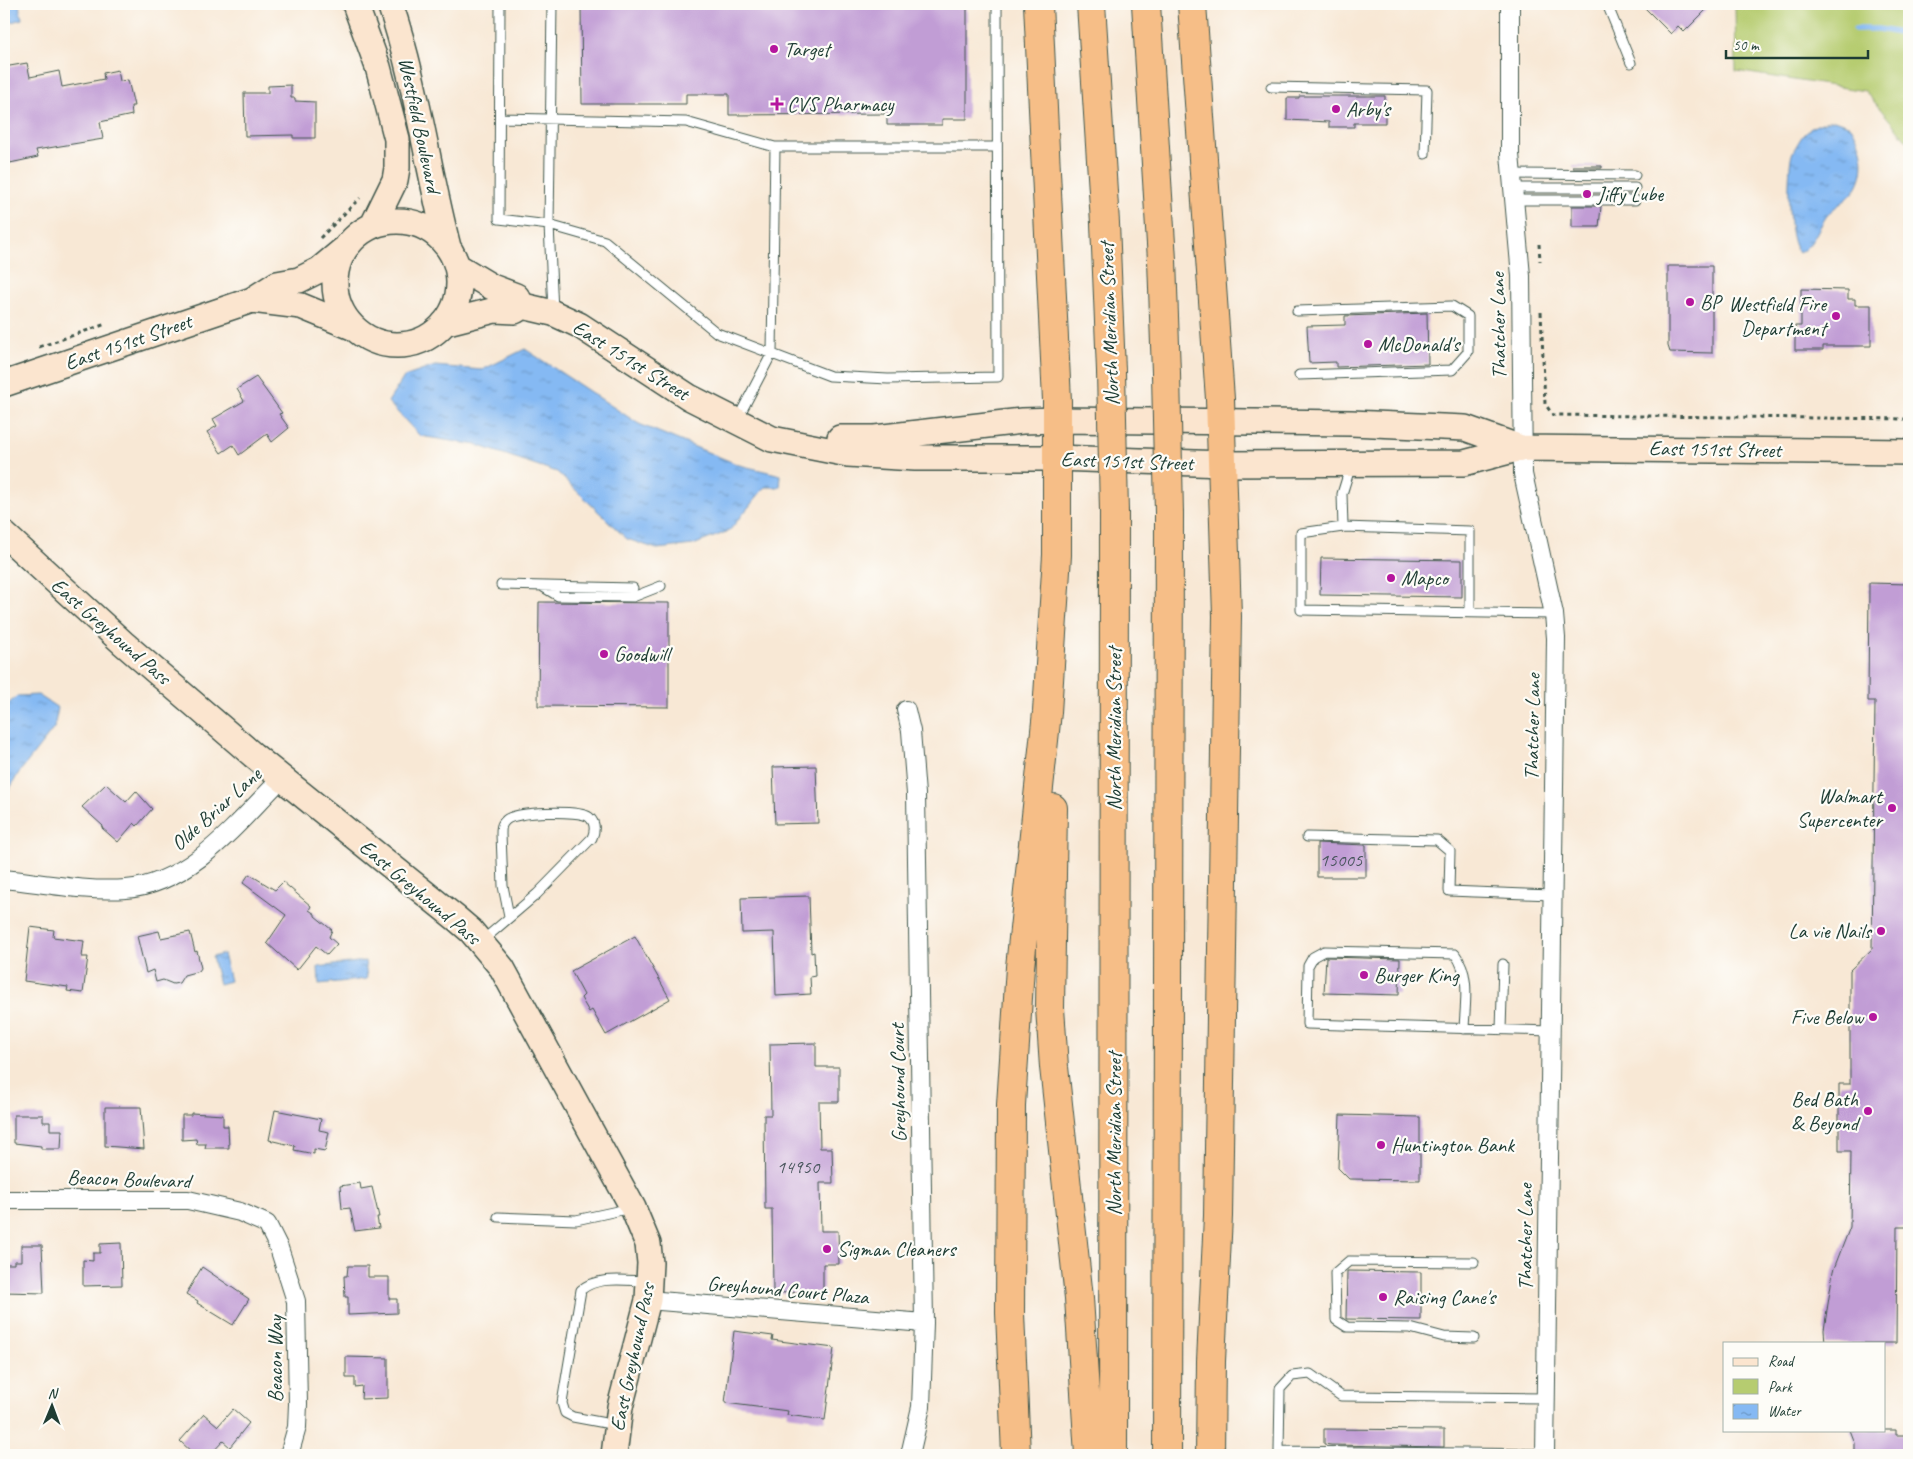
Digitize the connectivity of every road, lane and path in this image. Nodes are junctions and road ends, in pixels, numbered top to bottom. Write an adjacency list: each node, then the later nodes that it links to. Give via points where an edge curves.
1 (355, 4): 24 (street, Westfield Boulevard, via 378,67 398,139 395,180)
2 (390, 4): 29 (street, Westfield Boulevard, via 414,86 432,184)
3 (500, 4): 14 (lane)
4 (552, 4): 15 (lane)
5 (997, 4): 17 (lane)
6 (1038, 4): 45 (highway)
7 (1091, 4): 89 (highway, North Meridian Street, bridge, via 1105,213 1114,513)
8 (1146, 4): 90 (highway, bridge, via 1162,260 1169,514)
9 (1192, 4): 46 (highway)
10 (1510, 4): 20 (street, Thatcher Lane)
11 (1606, 4): 12 (lane)
12 (1632, 63)
13 (1271, 87): 18 (lane, via 1427,90)
14 (500, 118): 15 (lane); 25 (lane, via 499,219)
15 (551, 119): 16 (lane, via 686,122); 25 (lane)
16 (775, 147): 17 (lane); 40 (lane)
17 (997, 147): 40 (lane, via 998,377 888,379 830,376)
18 (1425, 154)
19 (1635, 176): 20 (lane)
20 (1513, 187): 21 (lane); 23 (lane); 47 (street, Thatcher Lane, via 1521,276)
21 (1635, 188)
22 (366, 193): 26 (path)
23 (1635, 200)
24 (373, 225): 28 (street, via 356,235); 29 (street, via 393,220 414,223 433,232)
25 (550, 225): 35 (lane); 40 (lane, via 605,241 717,333)
26 (319, 239)
27 (1539, 244): 30 (path)
28 (343, 250): 31 (street, East 151st Street, via 319,270 300,280 277,284); 38 (street, via 335,269 334,290 340,310)
29 (453, 256): 32 (street, East 151st Street, via 492,287 516,296); 37 (street, via 459,286 455,306)
30 (1540, 270)
31 (252, 300): 38 (street, East 151st Street, via 301,306); 42 (street, East 151st Street)
32 (523, 306): 35 (street, East 151st Street); 37 (street, East 151st Street, via 515,311 481,312)
33 (1541, 307): 43 (path, via 1544,404 1553,415)
34 (1297, 311): 41 (lane, via 1452,306 1468,316 1468,352 1452,370)
35 (552, 313): 44 (street, East 151st Street, via 579,325 689,397)
36 (116, 322): 39 (path, via 57,339)
37 (444, 323): 38 (street, via 428,337 409,344 388,345 369,339)
38 (352, 327)
39 (32, 350)
40 (772, 353): 44 (lane)
41 (1299, 375)
42 (4, 384)
43 (1909, 419)
44 (737, 420): 45 (street, East 151st Street, via 809,434 861,439); 49 (street, East 151st Street, via 772,439 848,454 915,458)
45 (1057, 420): 46 (street, East 151st Street); 49 (highway)
46 (1221, 422): 47 (street, East 151st Street, via 1465,428); 51 (highway)
47 (1522, 448): 48 (street, East 151st Street); 50 (street, East 151st Street, via 1464,463); 59 (street, Thatcher Lane, via 1523,474)
48 (1909, 452)
49 (1057, 458): 51 (street, East 151st Street); 60 (highway, via 1057,555)
50 (1352, 462): 51 (street, East 151st Street); 52 (lane, via 1342,494)
51 (1223, 464): 74 (highway, via 1226,760 1221,868)
52 (1342, 527): 58 (lane, via 1470,530); 58 (lane, via 1301,533 1301,610)
53 (4, 534): 62 (street, East Greyhound Pass, via 123,643)
54 (502, 585): 56 (lane)
55 (660, 586): 56 (lane, via 633,597 558,596)
56 (542, 587): 57 (lane)
57 (633, 588)
58 (1470, 612): 59 (lane)
59 (1554, 614): 65 (street, Thatcher Lane)
60 (1051, 662): 87 (highway, via 1020,967 1011,1105 1010,1313); 88 (highway, via 1050,1008 1079,1298)
61 (906, 710): 79 (street, Greyhound Court, via 912,731 916,794)
62 (282, 778): 64 (street, Olde Briar Lane, via 208,852 187,868 155,883 126,889); 67 (street, East Greyhound Pass, via 441,906)
63 (1307, 837): 65 (lane, via 1437,840 1450,851 1450,891)
64 (4, 879)
65 (1552, 895): 71 (street, Thatcher Lane)
66 (509, 916): 66 (lane, via 537,894 592,838 595,826 591,818 569,813 517,814 505,820 500,834 503,886); 67 (lane)
67 (480, 942): 73 (street, East Greyhound Pass, via 502,968)
68 (1504, 964): 70 (lane)
69 (1464, 1029): 69 (lane, via 1307,1024 1308,966 1313,957 1324,950 1455,954 1463,964 1466,978); 70 (lane)
70 (1501, 1030): 71 (lane)
71 (1551, 1031): 81 (street, Thatcher Lane)
72 (4, 1200): 77 (street, Beacon Boulevard, via 188,1200 240,1212 267,1224)
73 (633, 1208): 75 (lane, via 576,1220); 78 (street, East Greyhound Pass, via 648,1244)
74 (1218, 1216): 91 (highway); 92 (highway)
75 (498, 1217)
76 (1474, 1262): 80 (lane, via 1349,1261 1335,1273 1336,1320 1347,1326 1410,1328 1444,1337)
77 (284, 1264): 84 (street, Beacon Way, via 296,1301 298,1320 297,1419)
78 (648, 1291): 79 (street, Greyhound Court Plaza); 82 (street, East Greyhound Pass); 82 (lane, via 597,1281 581,1290 562,1403 565,1412 573,1417)
79 (924, 1323): 86 (street, Greyhound Court, via 921,1407)
80 (1474, 1338)
81 (1546, 1398): 83 (lane, via 1341,1396 1310,1374 1292,1376 1280,1389); 93 (street, Thatcher Lane)
82 (616, 1425): 85 (street, East Greyhound Pass)
83 (1279, 1453): 93 (lane)
84 (289, 1455)
85 (614, 1455)
86 (910, 1455)
87 (1016, 1455)
88 (1089, 1455)
89 (1113, 1455)
90 (1167, 1455)
91 (1210, 1455)
92 (1228, 1455)
93 (1545, 1455)

